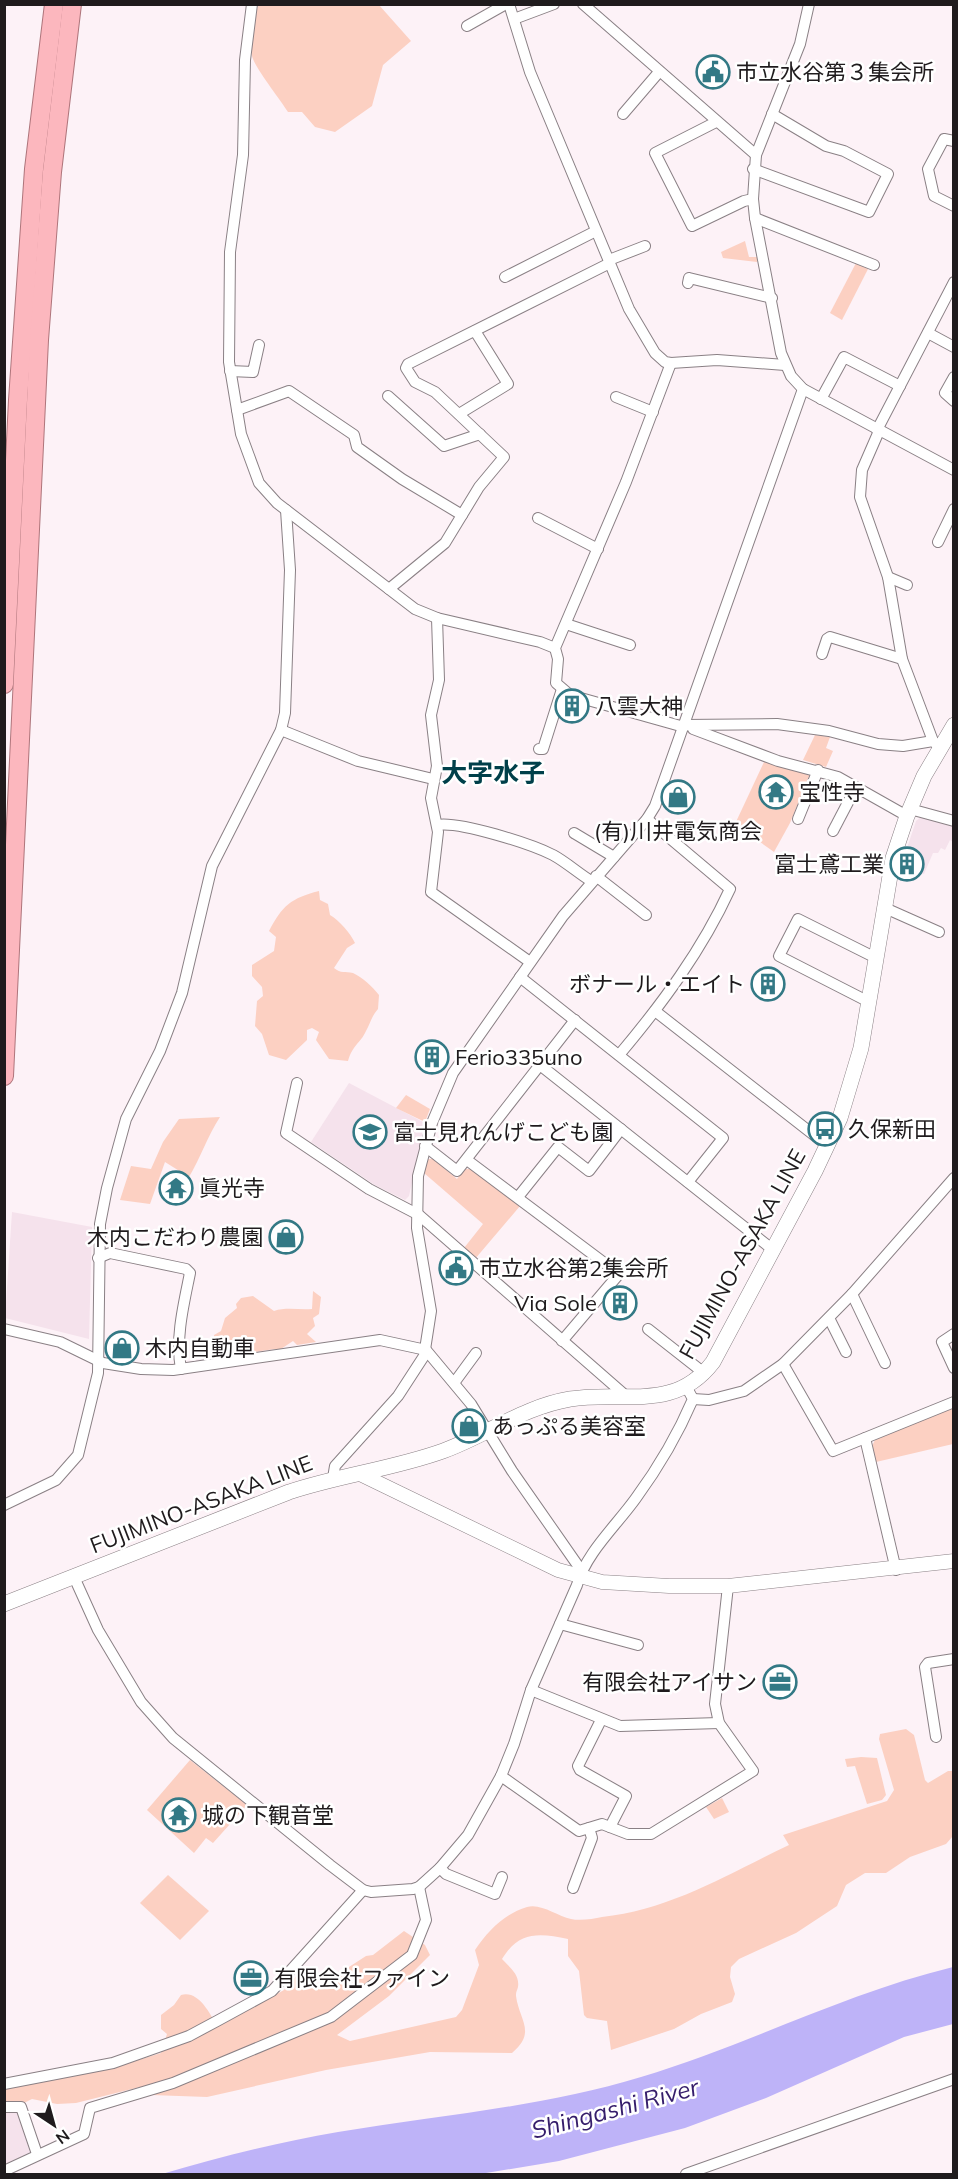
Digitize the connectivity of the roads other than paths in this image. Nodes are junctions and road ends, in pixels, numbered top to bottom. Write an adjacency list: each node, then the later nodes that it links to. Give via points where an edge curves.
1 (54, 4): 63 (highway, via 33,181)
2 (72, 4): 93 (highway, via 52,172 38,361)
3 (252, 4): 34 (street, via 245,60 243,155 230,252)
4 (507, 4): 8 (street); 9 (street)
5 (554, 4): 8 (street)
6 (583, 4): 10 (street)
7 (809, 4): 12 (street, via 800,44)
8 (514, 19): 20 (street, via 530,72)
9 (467, 26)
10 (659, 72): 11 (street); 13 (street)
11 (623, 114)
12 (772, 114): 15 (street); 16 (street, via 826,146 888,174 869,212)
13 (716, 122): 15 (street); 17 (street, via 655,153 692,226)
14 (954, 141): 18 (street, via 944,140 928,169 934,196)
15 (756, 155): 16 (street)
16 (753, 169): 17 (street)
17 (753, 199): 19 (street)
18 (954, 206)
19 (755, 218): 23 (street); 27 (street)
20 (596, 231): 22 (street); 24 (street)
21 (645, 246): 22 (street)
22 (609, 262): 28 (street); 32 (street, via 629,309 650,344 660,358)
23 (874, 265)
24 (505, 277)
25 (954, 282): 29 (street)
26 (688, 283): 27 (street, via 689,278)
27 (772, 298): 33 (street)
28 (475, 331): 44 (street, via 508,384); 44 (street, via 406,368 415,382 435,392)
29 (928, 333): 31 (street); 36 (street)
30 (259, 345): 34 (street, via 253,372)
31 (954, 347)
32 (671, 363): 33 (street, via 717,360); 43 (street)
33 (785, 366): 37 (street)
34 (230, 371): 42 (street)
35 (954, 378): 41 (street, via 945,393)
36 (900, 386): 40 (street, via 844,357); 45 (street)
37 (803, 389): 40 (street); 66 (street)
38 (388, 396): 46 (street, via 444,446)
39 (616, 397): 43 (street)
40 (821, 399): 45 (street)
41 (954, 401)
42 (237, 410): 49 (street, via 241,434 259,483); 50 (street, via 289,391 354,435 357,447)
43 (653, 412): 53 (street)
44 (459, 414): 46 (street)
45 (878, 430): 47 (street); 54 (street, via 859,489 862,508)
46 (480, 434): 50 (street, via 504,457)
47 (954, 470)
48 (954, 508): 52 (street)
49 (286, 510): 56 (street); 67 (street, via 290,570 288,690)
50 (462, 515): 56 (street, via 445,543)
51 (538, 518): 53 (street)
52 (938, 542)
53 (598, 549): 58 (street)
54 (888, 577): 55 (street); 62 (street)
55 (907, 585)
56 (389, 589): 57 (street, via 415,609)
57 (437, 618): 60 (street); 71 (street, via 439,680 431,715 437,766)
58 (566, 624): 59 (street); 60 (street)
59 (630, 645)
60 (555, 648): 64 (street, via 556,683)
61 (822, 654): 62 (street, via 830,637)
62 (902, 659): 68 (street)
63 (4, 684)
64 (562, 688): 66 (street, via 570,695); 69 (street, via 543,749)
65 (954, 725): 68 (main road, FUJIMINO-ASAKA LINE)
66 (684, 726): 68 (street, via 777,724 829,731 878,744); 70 (street); 74 (street)
67 (281, 730): 71 (street, via 358,761); 104 (street, via 212,866 182,993 160,1051 126,1119 107,1188)
68 (936, 744): 73 (main road, FUJIMINO-ASAKA LINE)
69 (539, 749)
70 (818, 770): 72 (street); 75 (street)
71 (433, 779): 77 (street, via 431,798)
72 (856, 787): 73 (street); 78 (street)
73 (908, 812): 76 (street); 82 (main road, FUJIMINO-ASAKA LINE, via 893,858)
74 (647, 819): 80 (street); 89 (street, via 730,889 714,924)
75 (798, 819)
76 (954, 821)
77 (437, 825): 81 (street, via 461,826 519,843 553,855); 86 (street, via 431,891)
78 (833, 831)
79 (574, 833): 80 (street)
80 (614, 857): 81 (street)
81 (593, 879): 83 (street); 86 (street)
82 (885, 908): 84 (street); 85 (main road, FUJIMINO-ASAKA LINE)
83 (646, 915)
84 (939, 932)
85 (876, 958): 88 (main road, FUJIMINO-ASAKA LINE); 88 (street, via 798,920 779,956)
86 (530, 962): 87 (street)
87 (520, 976): 90 (street); 96 (street, via 453,1073)
88 (869, 1002): 97 (main road, FUJIMINO-ASAKA LINE, via 851,1085)
89 (655, 1011): 91 (street); 97 (street)
90 (575, 1020): 91 (street); 92 (street)
91 (620, 1055): 100 (street, via 723,1138)
92 (540, 1065): 95 (street); 98 (street)
93 (4, 1076)
94 (297, 1083): 102 (street, via 286,1133 369,1189)
95 (621, 1129): 100 (street); 101 (street, via 589,1171 558,1147)
96 (425, 1146): 98 (street, via 457,1172); 102 (street)
97 (828, 1146): 103 (main road, FUJIMINO-ASAKA LINE)
98 (467, 1160): 101 (street)
99 (954, 1179): 105 (street)
100 (687, 1182): 103 (street)
101 (518, 1197): 110 (street, via 619,1274)
102 (416, 1213): 110 (street); 111 (street, via 431,1311)
103 (772, 1249): 119 (main road, FUJIMINO-ASAKA LINE)
104 (98, 1258): 114 (street); 118 (street, via 110,1253 190,1273 178,1356)
105 (852, 1294): 106 (street); 115 (street)
106 (829, 1318): 112 (street); 116 (street)
107 (4, 1329): 114 (street, via 60,1342)
108 (648, 1329): 119 (street)
109 (954, 1334): 117 (street, via 942,1342)
110 (562, 1341): 122 (street)
111 (426, 1350): 118 (street, via 380,1340); 120 (street); 127 (street, via 398,1396 334,1466)
112 (846, 1352)
113 (476, 1353): 120 (street)
114 (99, 1360): 118 (street, via 141,1369); 128 (street, via 78,1455 56,1480)
115 (885, 1363)
116 (783, 1364): 121 (street, via 744,1391 709,1400); 125 (street, via 832,1451)
117 (954, 1368)
118 (181, 1369)
119 (704, 1373): 121 (main road, FUJIMINO-ASAKA LINE)
120 (454, 1383): 124 (street)
121 (690, 1393): 122 (main road, FUJIMINO-ASAKA LINE); 131 (street, via 651,1476)
122 (626, 1396): 124 (main road, FUJIMINO-ASAKA LINE, via 560,1401)
123 (954, 1402): 125 (street)
124 (488, 1429): 126 (main road, FUJIMINO-ASAKA LINE, via 446,1450); 131 (street)
125 (865, 1438): 130 (street)
126 (360, 1474): 127 (main road, FUJIMINO-ASAKA LINE); 131 (street, via 473,1530)
127 (333, 1478): 132 (main road, FUJIMINO-ASAKA LINE, via 258,1503)
128 (4, 1505)
129 (954, 1561): 130 (street)
130 (896, 1570): 133 (street)
131 (580, 1574): 133 (street, via 626,1584); 135 (street)
132 (74, 1577): 134 (main road, FUJIMINO-ASAKA LINE); 149 (street, via 98,1630 141,1702 173,1738)
133 (728, 1586): 140 (street, via 715,1704)
134 (4, 1605)
135 (560, 1624): 136 (street); 138 (street)
136 (638, 1645)
137 (954, 1659): 141 (street, via 928,1663 925,1667)
138 (531, 1690): 139 (street); 142 (street)
139 (601, 1720): 140 (street, via 620,1726); 143 (street, via 578,1766 626,1796)
140 (719, 1723): 143 (street, via 753,1771 651,1834 628,1834)
141 (936, 1737)
142 (501, 1776): 144 (street, via 579,1831); 145 (street, via 468,1835)
143 (610, 1827): 144 (street, via 602,1824)
144 (589, 1828): 148 (street, via 592,1838)
145 (440, 1868): 146 (street, via 495,1894); 147 (street)
146 (502, 1877)
147 (419, 1887): 149 (street); 153 (street, via 426,1920 411,1956 332,2018 173,2083 90,2108 84,2134)
148 (573, 1888)
149 (363, 1890): 151 (street, via 272,1991 217,2021 169,2044 113,2063)
150 (954, 2079): 155 (street)
151 (4, 2084)
152 (4, 2108): 153 (street, via 21,2108)
153 (37, 2154): 154 (street)
154 (4, 2171)
155 (686, 2175)

